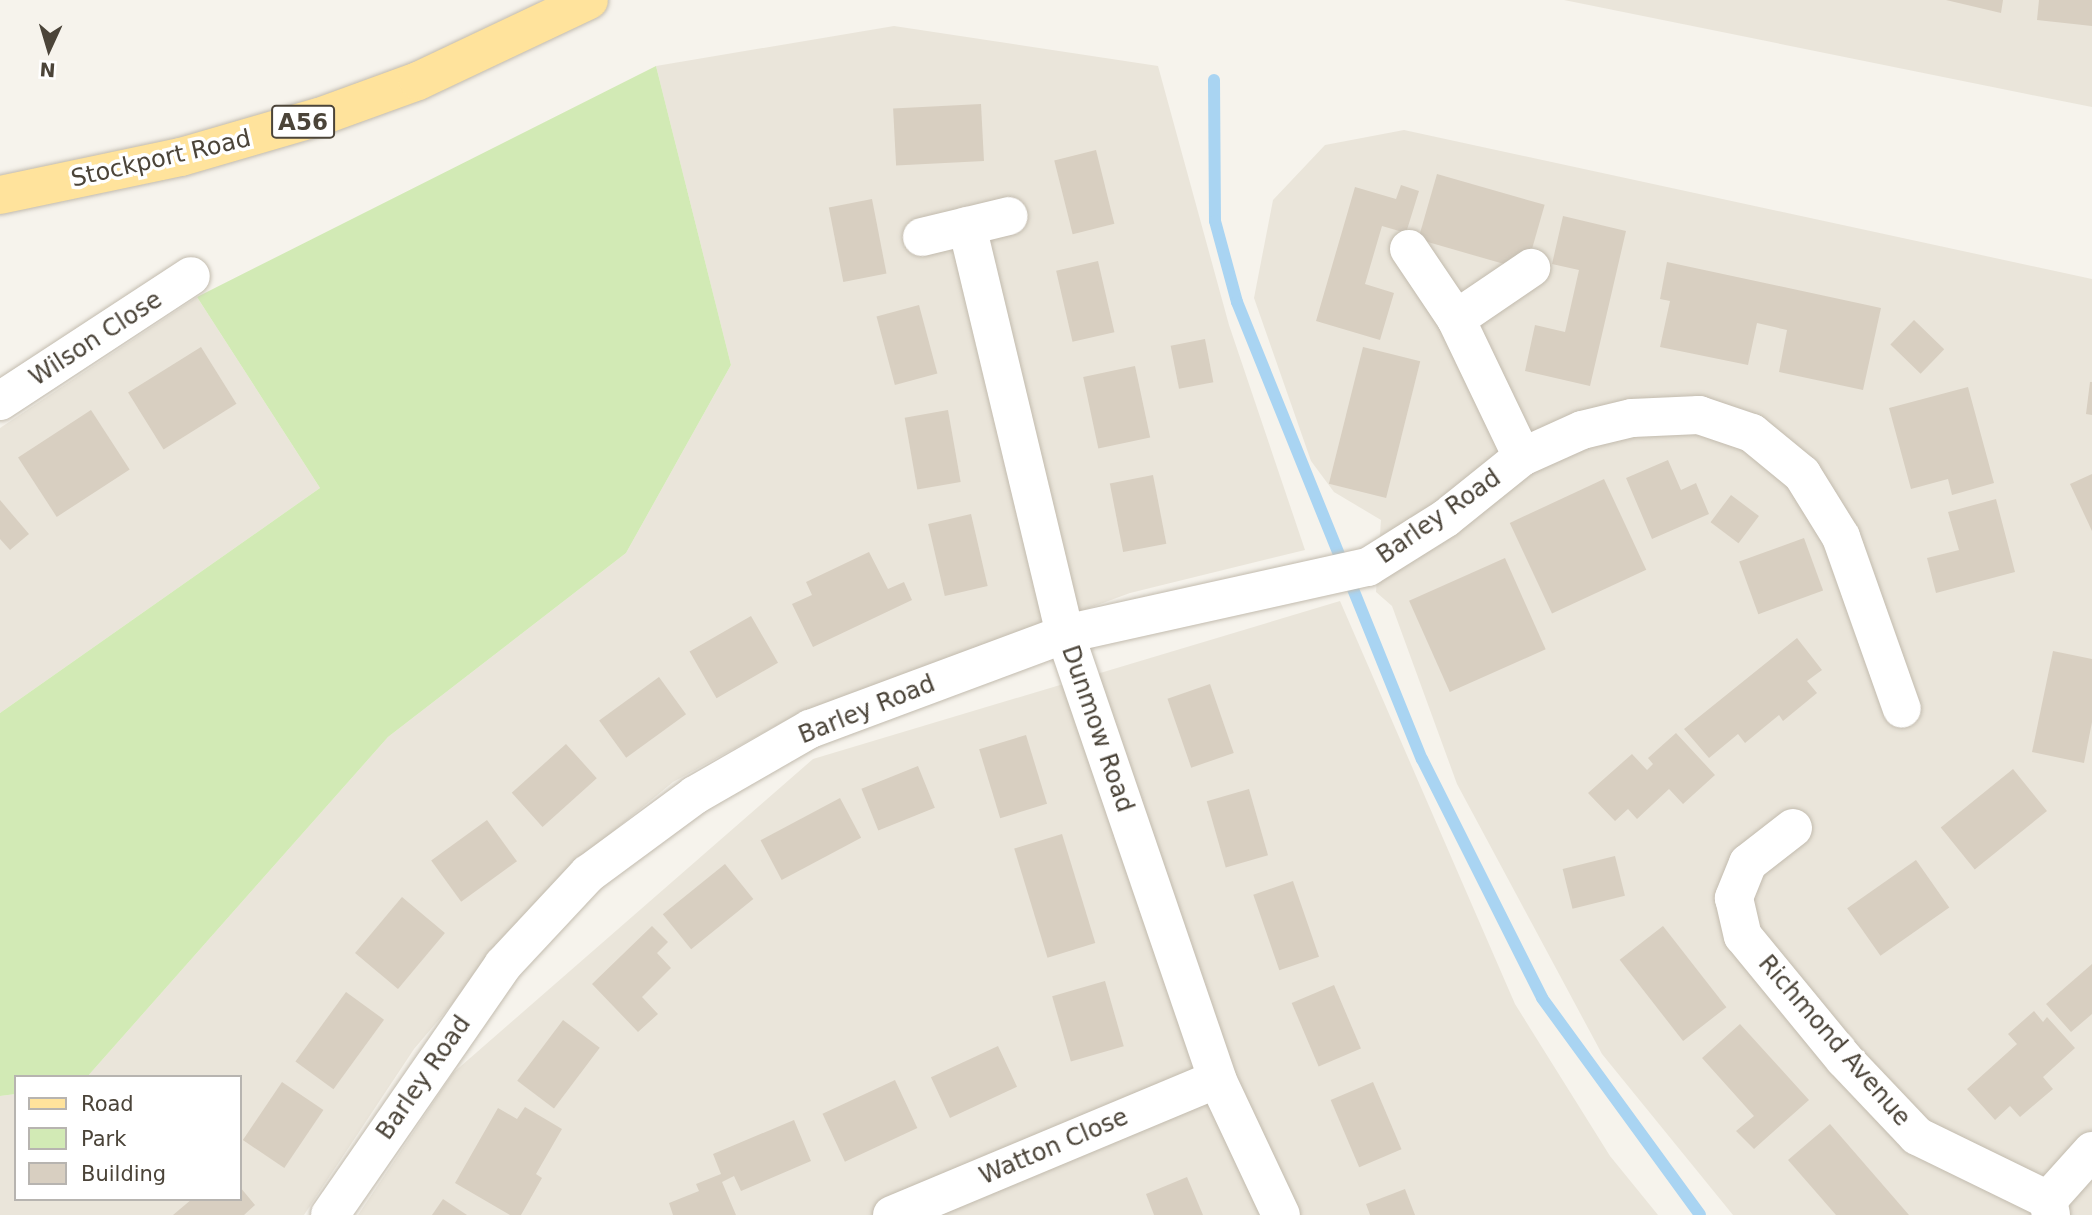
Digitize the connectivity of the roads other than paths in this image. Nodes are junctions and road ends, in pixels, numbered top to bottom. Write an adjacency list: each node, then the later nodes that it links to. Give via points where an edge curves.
1 (589, 0): 2 (main road, Stockport Road / A56, via 418,81 319,117 181,157)
2 (0, 195)
3 (1009, 216): 4 (street)
4 (967, 226): 5 (street); 12 (street, Dunmow Road)
5 (922, 237)
6 (1409, 248): 9 (street, Barley Road)
7 (1531, 268): 9 (street)
8 (191, 276): 10 (street, Wilson Close)
9 (1456, 319): 11 (street, Barley Road)
10 (0, 401)
11 (1522, 457): 12 (street, Barley Road, via 1446,518 1368,567); 13 (street, Barley Road, via 1582,430 1632,418 1699,415 1752,433 1802,474 1841,537)
12 (1065, 634): 15 (street, Dunmow Road); 18 (street, Barley Road, via 810,729 695,795 588,874 503,965)
13 (1902, 709)
14 (1793, 828): 17 (street, Richmond Avenue, via 1748,863 1734,898 1743,936 1844,1059 1917,1136)
15 (1217, 1079): 19 (street, Watton Close); 20 (street, Dunmow Road)
16 (2092, 1151): 17 (street, Richmond Avenue)
17 (2049, 1208)
18 (330, 1215)
19 (892, 1215)
20 (1282, 1215)

